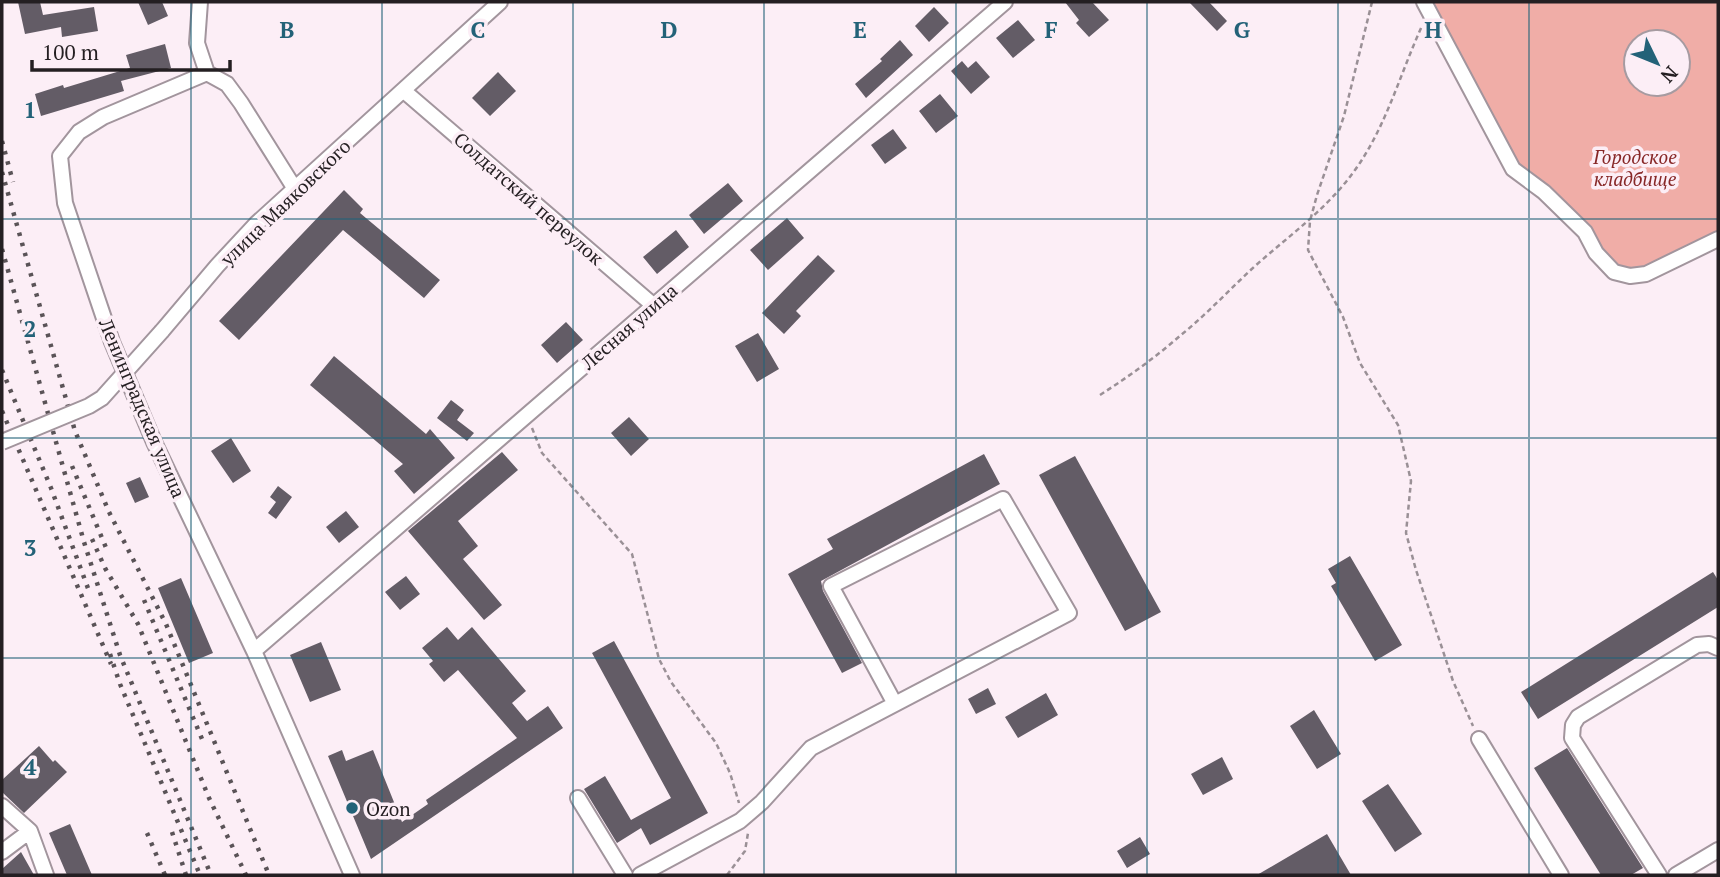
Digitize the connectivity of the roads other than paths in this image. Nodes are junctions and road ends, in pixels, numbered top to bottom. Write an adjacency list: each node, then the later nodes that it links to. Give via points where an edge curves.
1 (200, 2): 5 (street, via 197,43)
2 (500, 2): 6 (street, улица Маяковского)
3 (1005, 2): 9 (street, Лесная улица)
4 (1427, 7): 8 (street, via 1514,169 1585,232 1614,272 1646,274)
5 (207, 73): 7 (street, via 227,85 241,103); 12 (street, Ленинградская улица, via 103,117 79,132 60,156 65,203 112,342 154,442)
6 (404, 90): 7 (street, улица Маяковского); 9 (street, Солдатский переулок)
7 (295, 189): 10 (street, улица Маяковского, bridge, via 248,232 102,398)
8 (1718, 239)
9 (653, 305): 12 (street, Лесная улица)
10 (2, 442)
11 (1718, 648): 27 (street, via 1697,645 1578,717 1573,725 1572,738)
12 (254, 651): 22 (street, Ленинградская улица)
13 (895, 704): 13 (street, via 831,586 1003,499 1069,613); 20 (street, via 811,748 744,817)
14 (1479, 739): 26 (street)
15 (578, 799): 23 (street)
16 (2, 806): 17 (street)
17 (30, 831): 19 (street); 21 (street)
18 (1718, 850): 28 (street)
19 (2, 852)
20 (667, 861): 24 (street); 25 (street)
21 (46, 875)
22 (352, 875)
23 (625, 875)
24 (640, 875)
25 (674, 875)
26 (1559, 875)
27 (1659, 875)
28 (1676, 875)

